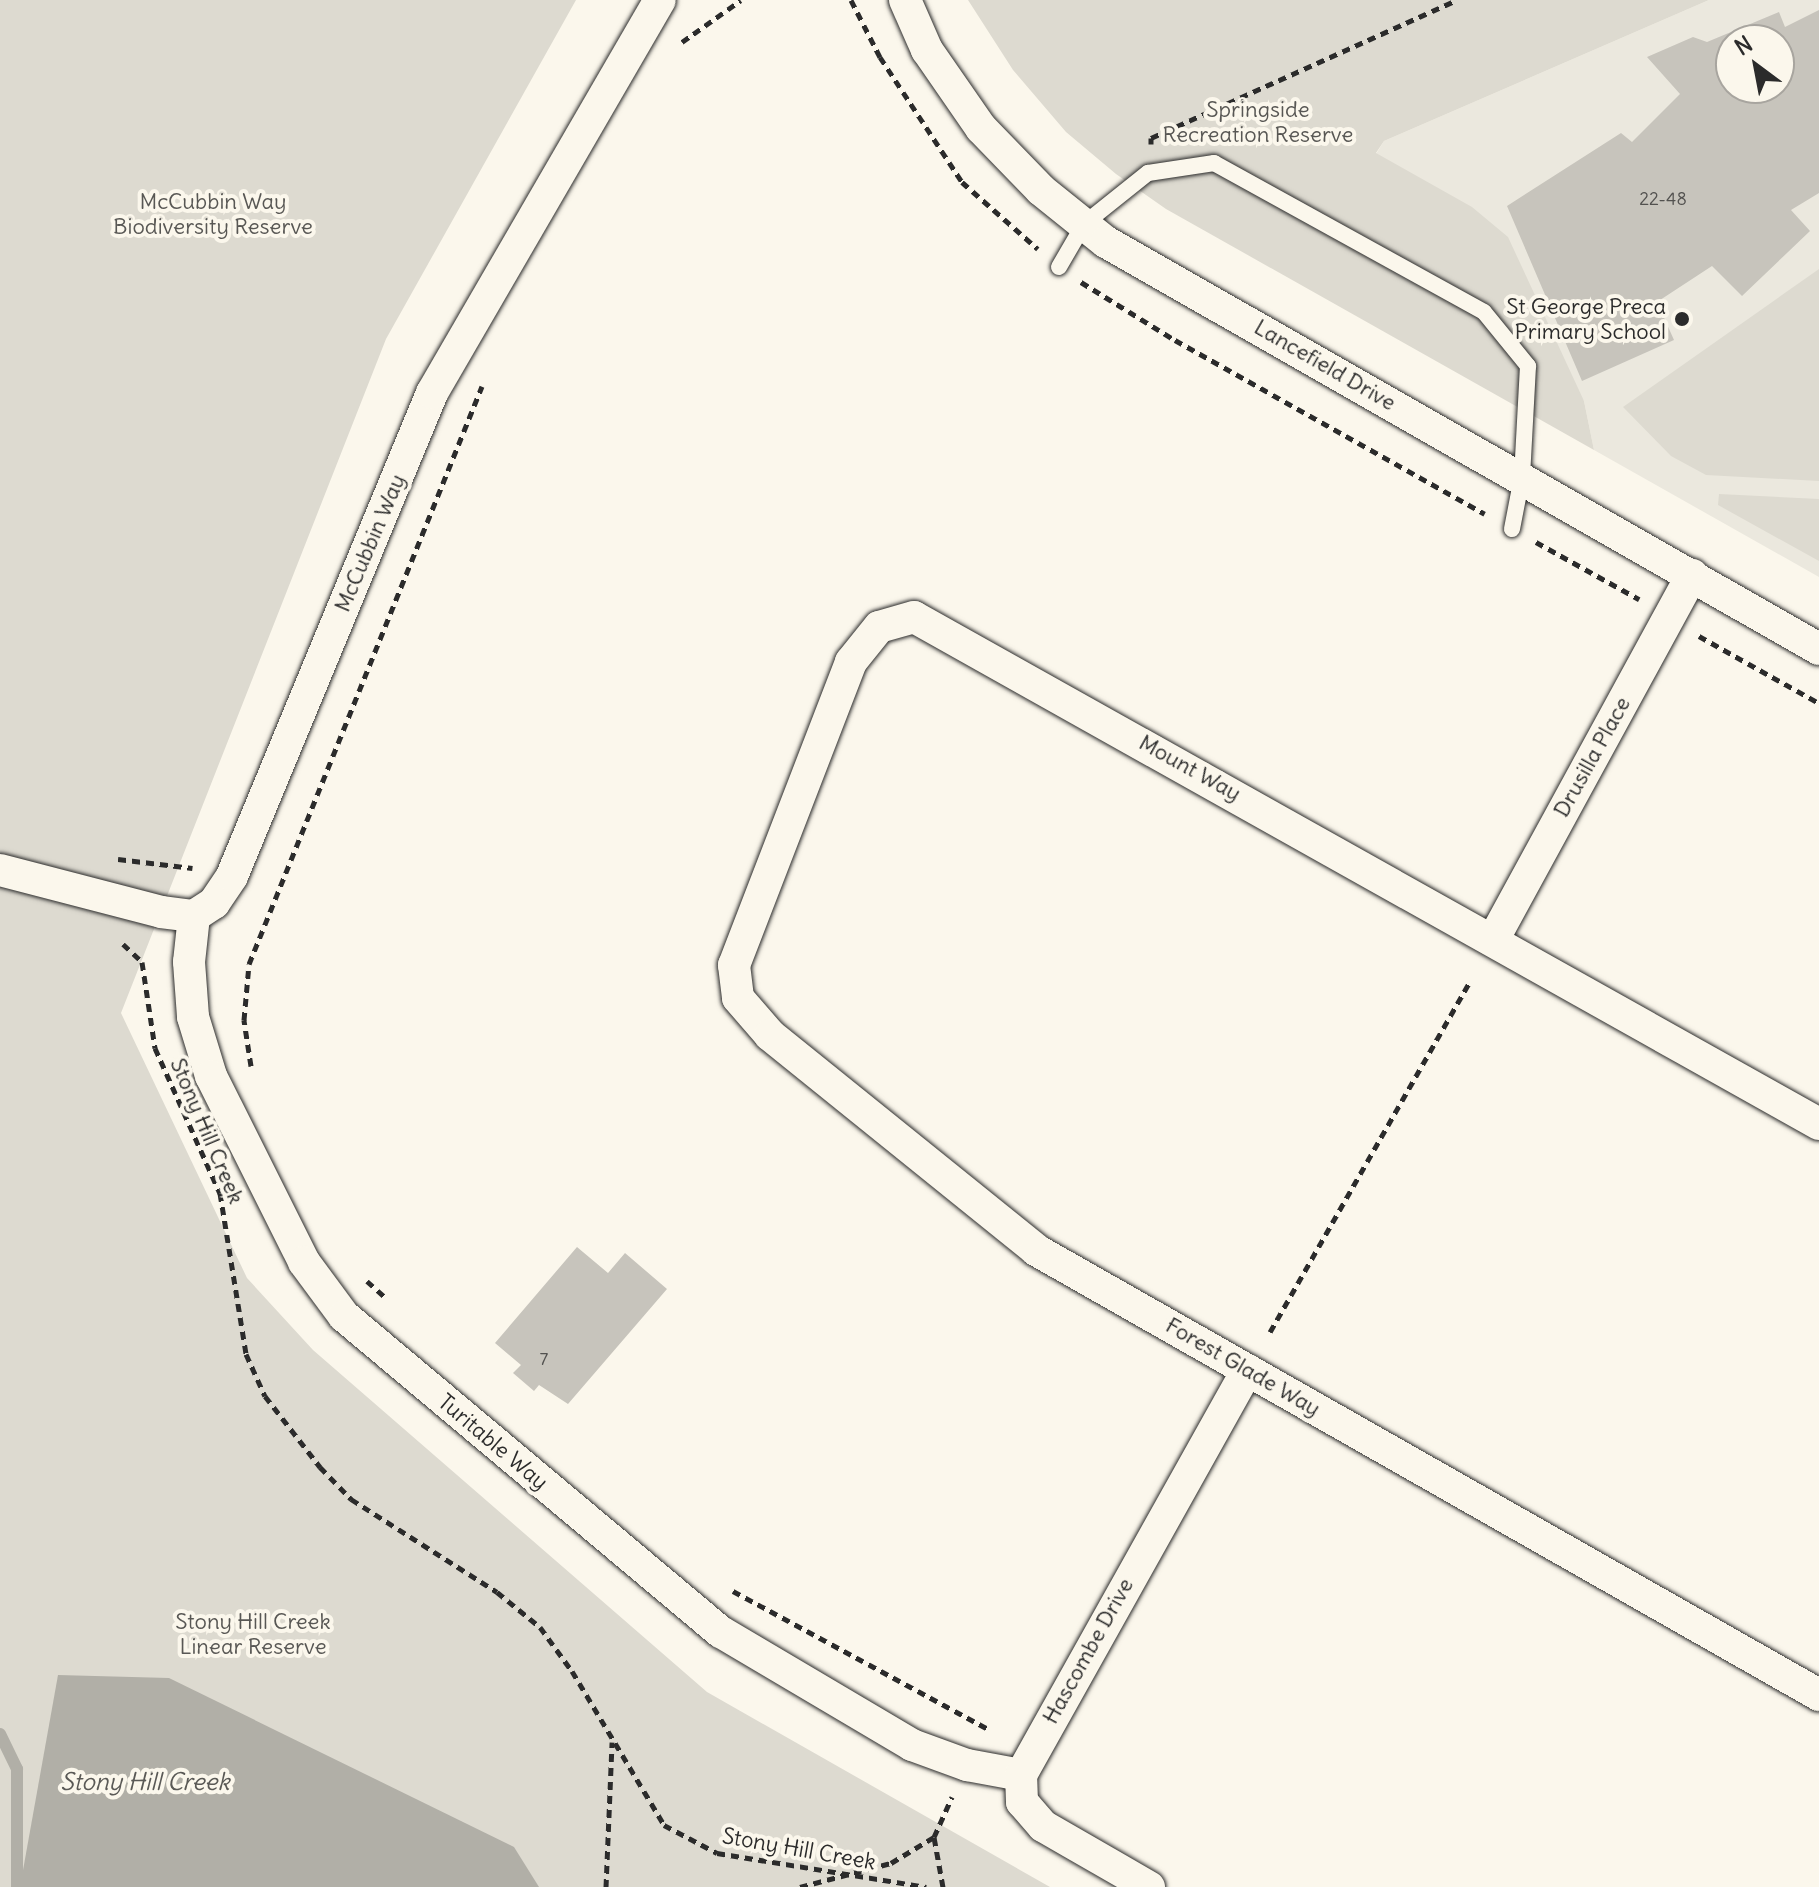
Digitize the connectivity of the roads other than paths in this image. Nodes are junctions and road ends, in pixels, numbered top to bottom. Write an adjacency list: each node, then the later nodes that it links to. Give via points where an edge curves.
1 (660, 0): 10 (street, McCubbin Way, via 432,393 232,876 214,903)
2 (905, 0): 3 (street, Lancefield Drive, via 927,50 981,128 1041,190)
3 (1084, 224): 4 (lane); 5 (street, Lancefield Drive, via 1106,242); 5 (lane, via 1148,173 1214,163 1484,312 1528,366)
4 (1059, 267)
5 (1522, 477): 6 (lane); 7 (street, Lancefield Drive)
6 (1512, 529)
7 (1692, 575): 8 (street, Lancefield Drive); 11 (street, Drusilla Place)
8 (1819, 649)
9 (0, 870): 10 (street)
10 (194, 916): 16 (street, Turitable Way, via 189,962 193,1017 211,1076 304,1262 344,1316 721,1632 912,1745 967,1765)
11 (1493, 940): 12 (street, Mount Way, via 914,617 879,627 851,662); 13 (street, Mount Way)
12 (734, 965): 14 (street, Forest Glade Way, via 738,998 770,1035 1005,1228)
13 (1819, 1124)
14 (1247, 1370): 15 (street, Forest Glade Way); 16 (street, Hascombe Drive)
15 (1819, 1695)
16 (1026, 1764): 17 (street, via 1022,1802 1043,1826)
17 (1149, 1887)

